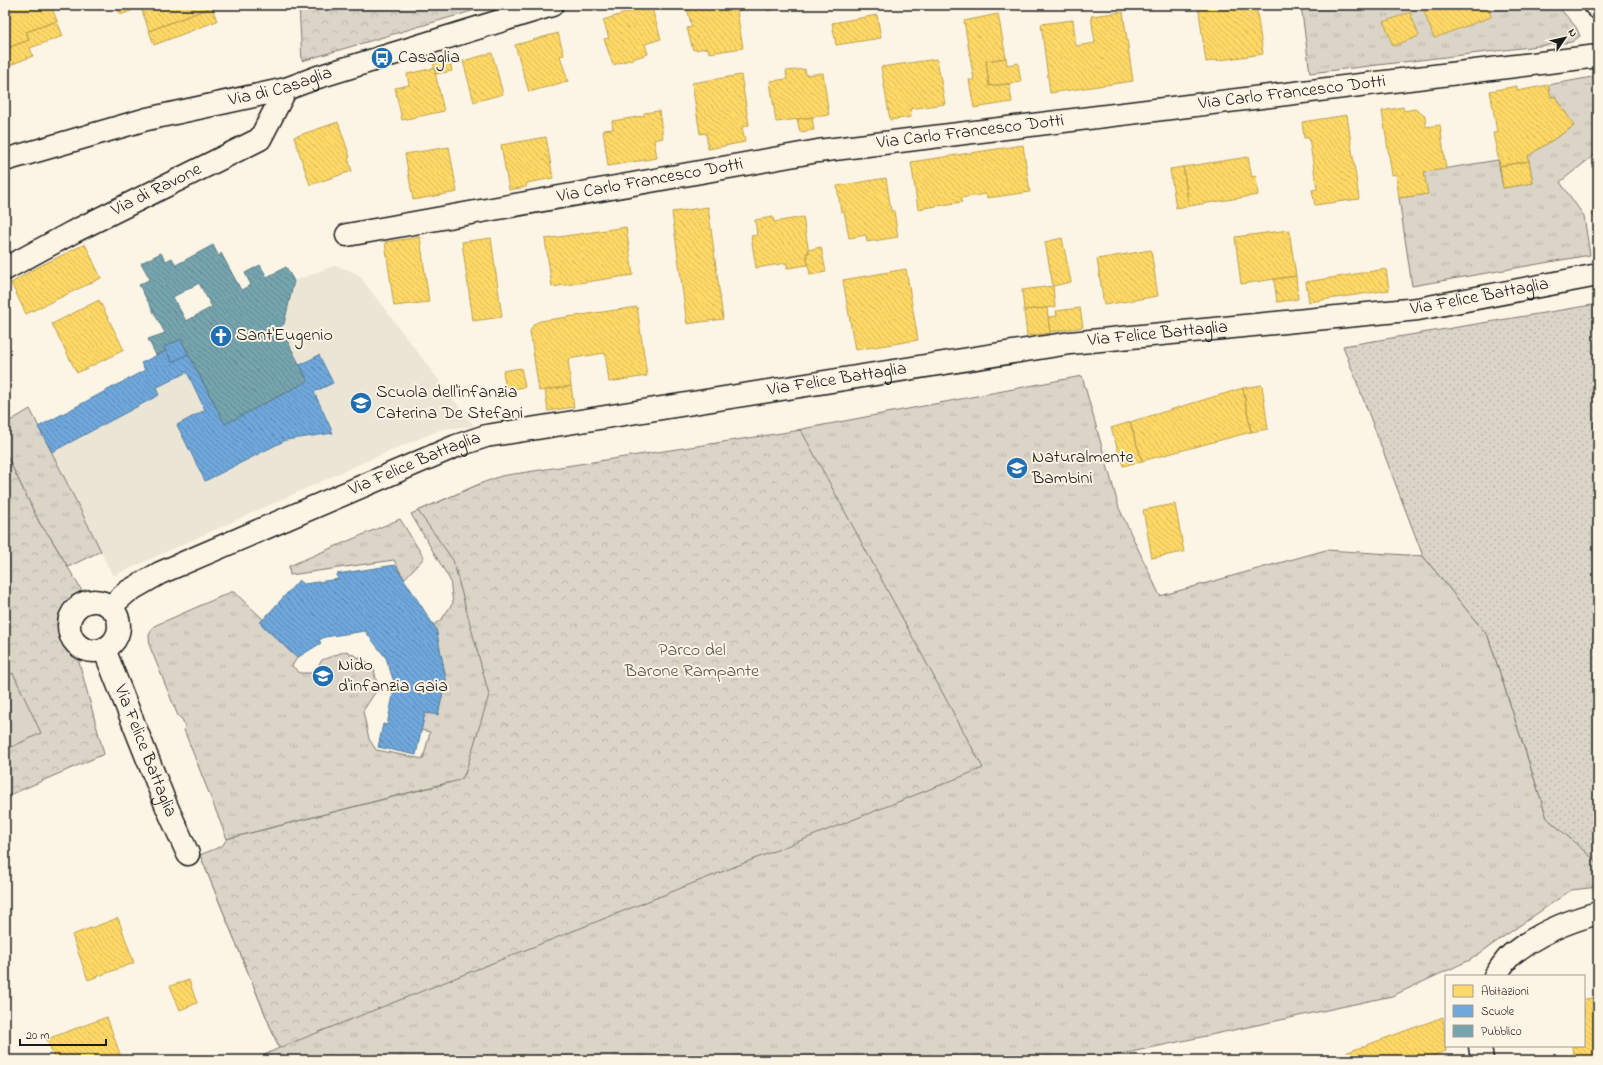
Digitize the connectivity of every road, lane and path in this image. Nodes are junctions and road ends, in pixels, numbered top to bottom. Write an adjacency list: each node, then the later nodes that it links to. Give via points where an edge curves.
1 (552, 5): 5 (street, Via di Casaglia)
2 (1595, 5): 3 (street)
3 (1598, 8)
4 (1598, 56): 7 (street, Via Carlo Francesco Dotti, via 818,150)
5 (286, 89): 6 (street, Via di Casaglia, via 147,118); 8 (street, Via di Ravone, via 260,139 73,232)
6 (5, 160)
7 (347, 235)
8 (5, 270)
9 (1598, 275): 10 (street, Via Felice Battaglia, via 1418,309 1070,344 486,436 449,449 160,574 127,592)
10 (110, 607): 11 (street, via 117,617 119,630 116,638); 11 (street, via 100,601 83,603 73,612 69,625 72,637 80,646 95,651)
11 (104, 649): 12 (street, Via Felice Battaglia, via 166,806)
12 (188, 854)
13 (1598, 913): 14 (street, via 1552,930 1532,942 1511,955)
14 (1496, 975)
15 (1480, 1047): 16 (street)
16 (1482, 1060)

